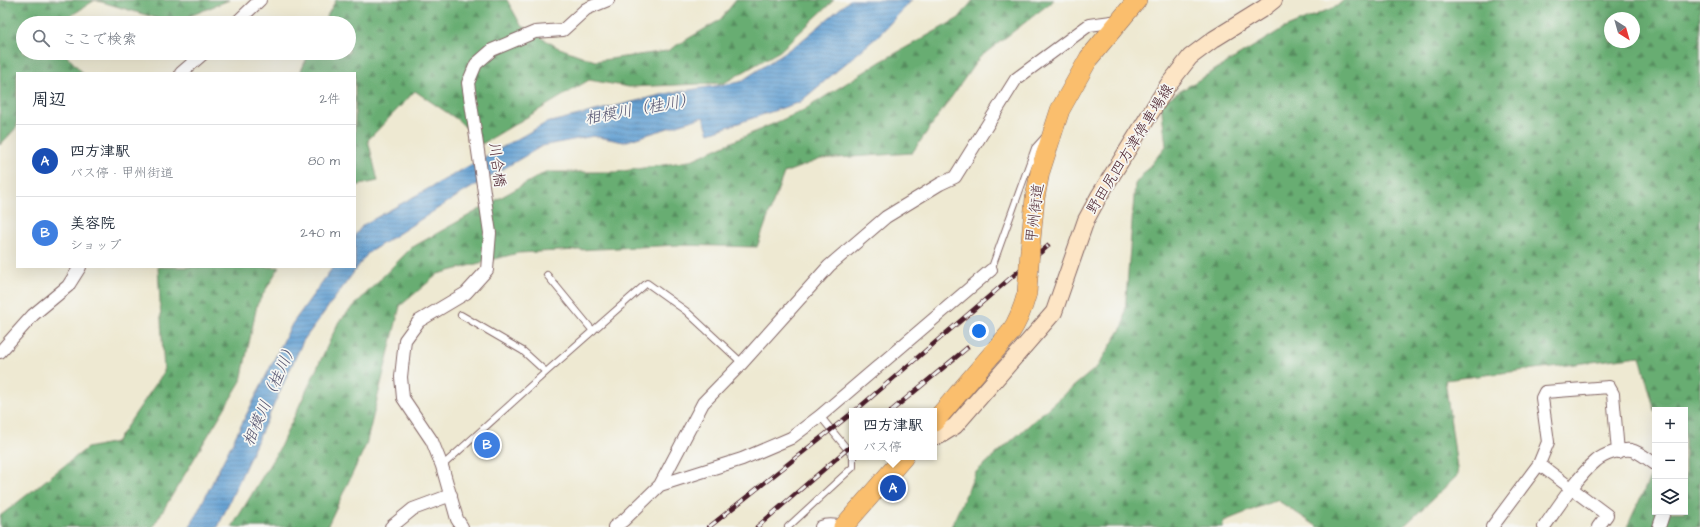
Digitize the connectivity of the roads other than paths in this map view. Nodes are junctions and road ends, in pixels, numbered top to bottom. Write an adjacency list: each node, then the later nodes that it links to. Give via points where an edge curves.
1 (260, 0): 5 (street)
2 (608, 0): 27 (street, 川合橋, via 586,9 563,30 535,32 492,50 476,64 468,83 490,233 487,270 466,293 419,321 406,340 401,377 403,398 432,441)
3 (1137, 0): 6 (highway, 甲州街道)
4 (1274, 0): 20 (main road, 野田尻四方津停車場線, via 1208,43 1181,68 1168,85 1086,220 1054,312 955,426)
5 (243, 16)
6 (1119, 21): 9 (highway, 甲州街道, via 1089,58 1071,88); 16 (street, via 1089,25 1016,79 955,177 886,217 835,261)
7 (196, 60): 8 (street)
8 (182, 72)
9 (1054, 127): 11 (lane, via 1035,148); 19 (highway, 甲州街道, bridge, via 1035,198 1027,293 1023,310 1010,334)
10 (79, 268): 15 (street, via 68,286 33,315)
11 (991, 270): 18 (street)
12 (547, 275): 14 (lane)
13 (461, 315): 17 (lane, via 523,351)
14 (593, 331): 16 (lane, via 647,282 686,311); 17 (lane)
15 (0, 352)
16 (742, 363): 28 (street, via 703,403)
17 (546, 372): 27 (lane)
18 (820, 416): 21 (lane); 28 (street, via 791,438 742,459)
19 (937, 419)
20 (937, 436)
21 (849, 451)
22 (1618, 452): 25 (street, via 1630,450); 26 (street, via 1613,394 1609,387 1545,392 1542,398 1548,442); 29 (street, via 1607,454 1597,460)
23 (853, 460): 35 (lane, via 853,467)
24 (901, 460): 37 (highway)
25 (1652, 462)
26 (1539, 464): 29 (street); 38 (street)
27 (442, 466): 30 (street, 川合橋)
28 (660, 485): 34 (street)
29 (1572, 489): 39 (street); 40 (street, via 1607,515)
30 (451, 495): 32 (street, via 413,509); 33 (street, 川合橋, via 457,519)
31 (1663, 515): 41 (street)
32 (391, 527)
33 (462, 527)
34 (614, 527)
35 (788, 527)
36 (821, 527): 37 (street)
37 (842, 527)
38 (1492, 527)
39 (1544, 527)
40 (1598, 527)
41 (1659, 527)

